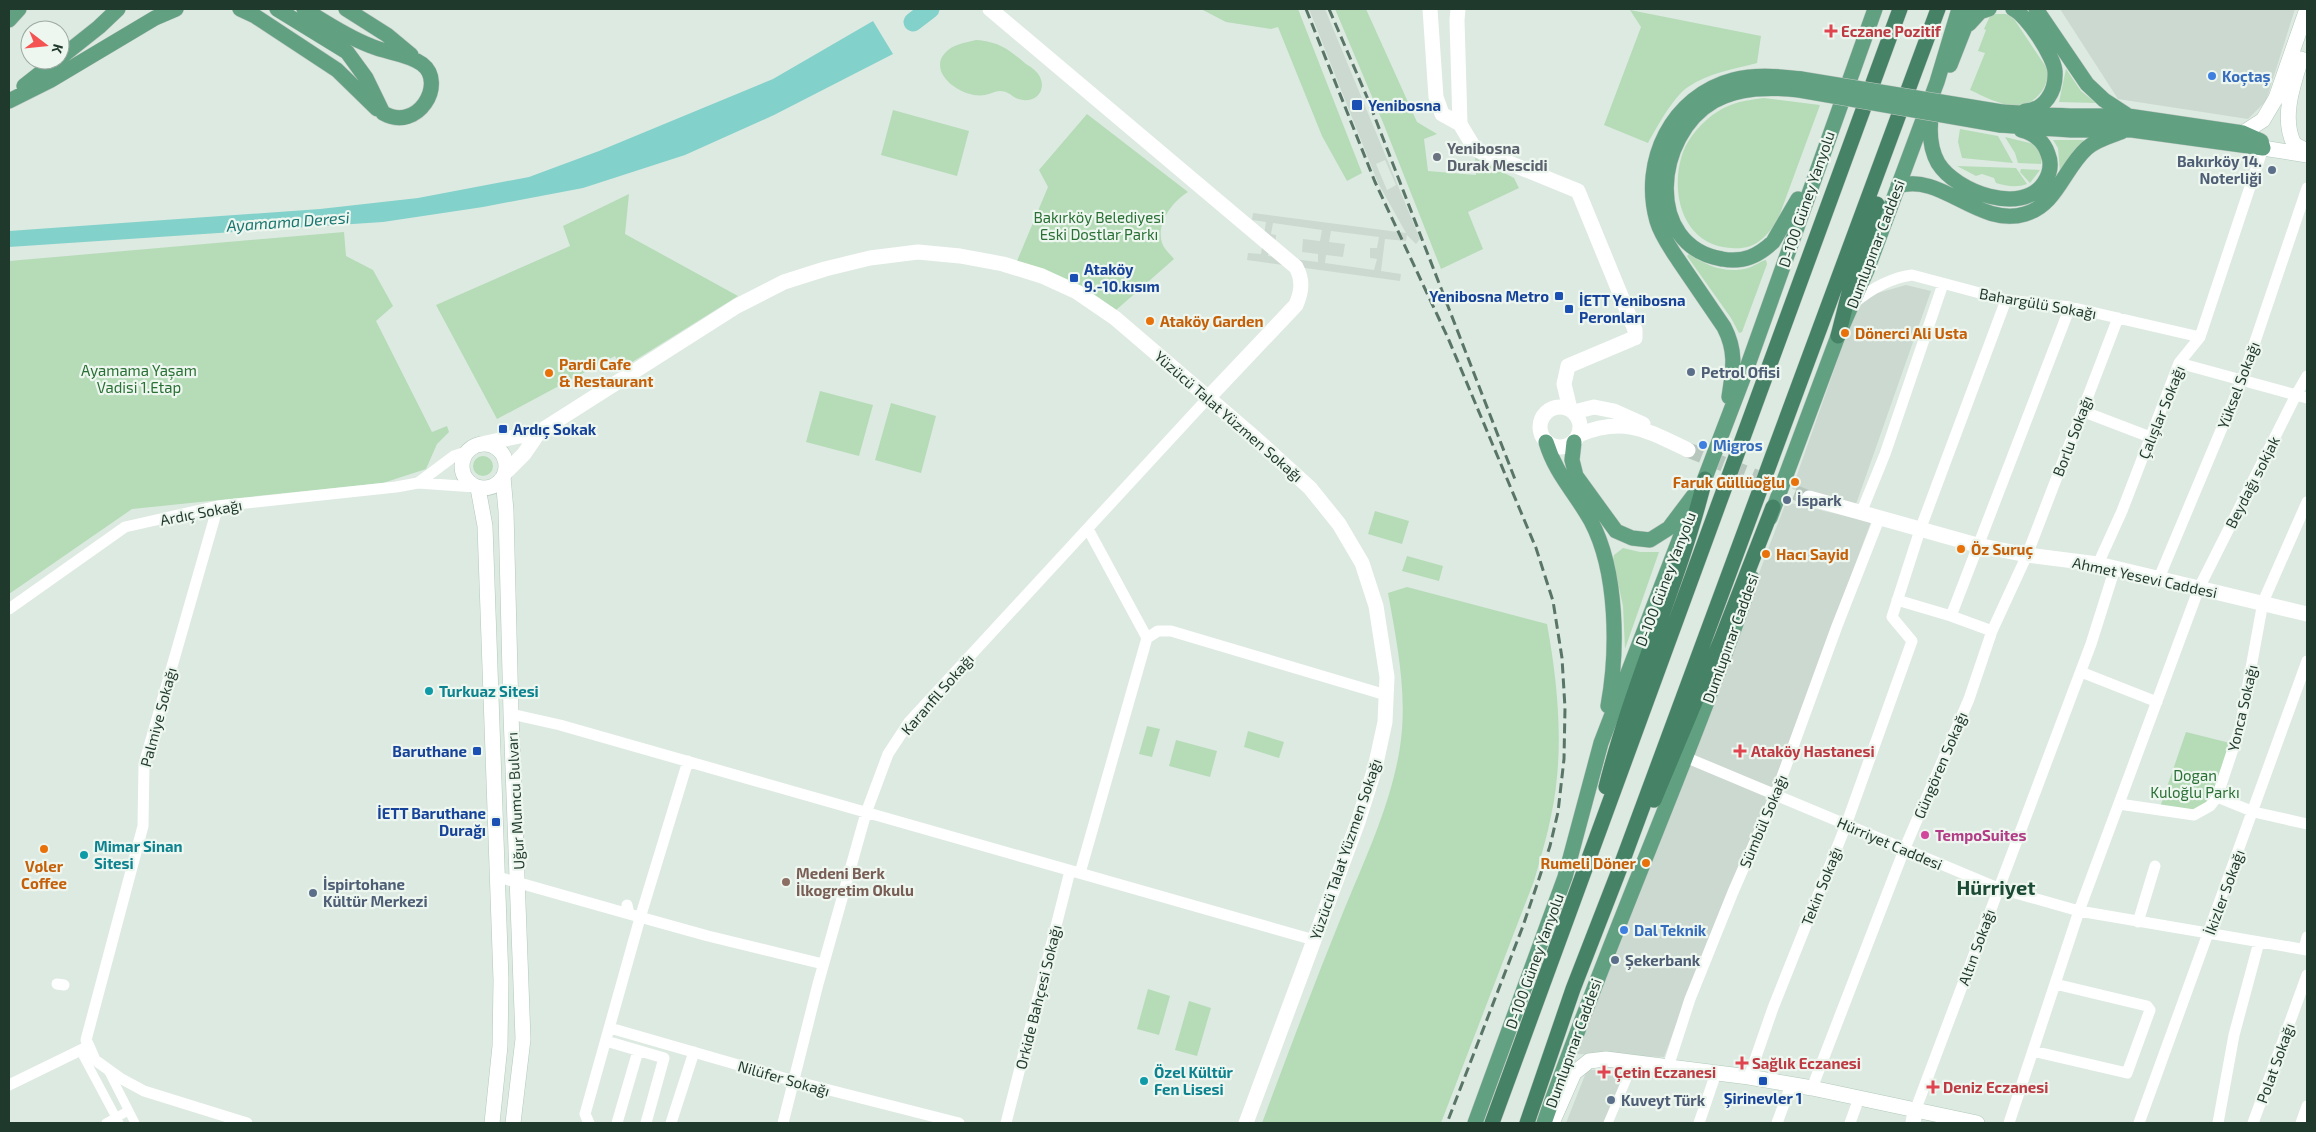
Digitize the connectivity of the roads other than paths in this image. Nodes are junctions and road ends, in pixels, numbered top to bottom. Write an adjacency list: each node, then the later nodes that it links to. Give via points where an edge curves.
1 (19, 9): 21 (main road)
2 (112, 9): 23 (main road)
3 (118, 9): 23 (main road)
4 (176, 9): 33 (main road)
5 (240, 9): 34 (main road, via 337,70)
6 (277, 9): 22 (main road)
7 (304, 9): 22 (main road)
8 (346, 9): 27 (main road, via 387,35)
9 (990, 9): 57 (street, via 1296,267 1302,286 1296,305)
10 (1430, 9): 37 (street, via 1436,97 1442,114)
11 (1458, 9): 37 (street)
12 (1875, 9): 41 (main road, D-100 Güney Yanyolu)
13 (1900, 9): 110 (highway)
14 (1938, 9): 31 (highway)
15 (1959, 9): 29 (main road, Dumlupınar Caddesi)
16 (1972, 9): 24 (main road)
17 (1989, 9): 24 (main road, via 1975,16)
18 (2012, 9): 35 (main road, via 2030,24 2050,56 2055,72 2052,92 2038,108)
19 (2036, 9): 36 (main road, via 2087,84)
20 (2307, 9): 38 (street, via 2276,98 2263,120)
21 (9, 20)
22 (315, 24): 27 (main road); 34 (main road, via 359,66)
23 (99, 27): 26 (main road)
24 (1964, 30): 29 (main road, via 1948,67)
25 (2307, 38): 40 (street, via 2290,99 2288,125 2294,144)
26 (70, 50)
27 (422, 64): 34 (main road, via 430,77 429,96 422,109 416,114 397,118)
28 (45, 70): 32 (main road)
29 (1937, 82): 35 (main road, via 1930,136 1934,154 1944,170 1980,193 2014,200 2032,196 2048,178 2051,168 2045,146 2028,132); 42 (main road, Dumlupınar Caddesi)
30 (1800, 85): 35 (main road, bridge); 44 (main road, via 1726,95 1702,109 1681,133 1669,161 1666,183); 45 (main road, via 1764,76 1734,80 1710,89 1689,103 1670,124 1659,147 1653,196)
31 (1911, 86): 51 (highway); 113 (highway)
32 (9, 97)
33 (9, 101)
34 (382, 113)
35 (2001, 118): 36 (main road, via 2070,116)
36 (2130, 123): 38 (main road); 39 (main road); 42 (main road, via 2087,148 2049,199 2025,214 1998,215 1928,186 1909,183)
37 (1460, 124): 59 (street, via 1476,149 1578,191 1635,330 1632,340 1568,366 1564,384)
38 (2243, 133): 39 (main road, via 2261,141)
39 (2264, 148): 40 (street); 52 (street, Çalışlar Sokağı)
40 (2307, 153)
41 (1819, 160): 44 (main road, via 1773,242 1759,255 1728,260 1705,254 1684,238); 61 (main road, D-100 Güney Yanyolu)
42 (1898, 186): 48 (main road, Dumlupınar Caddesi)
43 (2307, 188): 55 (street, Yüksel Sokağı)
44 (1669, 211): 45 (main road)
45 (1657, 223): 61 (main road, via 1731,341 1734,365)
46 (1943, 284): 47 (street, Bahargülü Sokağı); 48 (street, Bahargülü Sokağı, via 1902,276 1874,287); 78 (street, via 1885,454)
47 (2006, 300): 49 (street, Bahargülü Sokağı); 81 (street, Tekin Sokağı)
48 (1854, 303): 51 (main road, Dumlupınar Caddesi)
49 (2070, 307): 50 (street, Bahargülü Sokağı); 82 (street)
50 (2118, 318): 52 (street, Bahargülü Sokağı); 60 (street, Borlu Sokağı)
51 (1838, 336): 77 (main road, Dumlupınar Caddesi)
52 (2200, 337): 53 (street, Çalışlar Sokağı)
53 (2178, 363): 55 (street); 64 (street, Çalışlar Sokağı)
54 (2307, 376): 56 (street, Beydağı sokjak)
55 (2242, 380): 56 (street); 86 (street, Yüksel Sokağı)
56 (2296, 395): 58 (street); 87 (street, Beydağı sokjak)
57 (1208, 398): 62 (street, Yüzücü Talat Yüzmen Sokağı, via 1115,318 1077,292 1042,276 1003,264 918,252 870,258 784,282 737,306); 80 (street, Karanfil Sokağı); 97 (street, Yüzücü Talat Yüzmen Sokağı, via 1310,488 1339,524 1362,563 1376,606 1387,677)
58 (2307, 398)
59 (1572, 411): 63 (street, via 1594,407 1614,411 1639,421); 65 (street, via 1580,424); 66 (street, via 1564,407 1552,408 1543,416 1540,429)
60 (2082, 411): 64 (street); 83 (street, Borlu Sokağı)
61 (1724, 428): 71 (main road, D-100 Güney Yanyolu)
62 (539, 432): 67 (street); 70 (street)
63 (1655, 435): 65 (street, via 1630,426 1610,425 1594,428); 68 (street)
64 (2150, 437): 84 (street, Çalışlar Sokağı)
65 (1576, 439): 66 (street, via 1563,447); 71 (main road, via 1572,460 1576,476 1616,530 1632,538 1650,540 1669,528)
66 (1546, 442): 100 (main road, via 1561,478 1591,522 1613,600 1613,674)
67 (481, 444): 69 (street); 70 (street, via 488,444 501,452 506,466)
68 (1688, 450)
69 (466, 452): 72 (street, via 454,456); 73 (street, via 462,472 466,481)
70 (504, 475): 73 (street, via 492,487); 99 (street, Uğur Mumcu Bulvarı)
71 (1705, 479): 100 (main road, D-100 Güney Yanyolu); 110 (highway, via 1686,549 1611,767)
72 (418, 483): 73 (street); 76 (street, Ardıç Sokağı)
73 (476, 488): 115 (street, Uğur Mumcu Bulvarı, via 485,526)
74 (1809, 498): 78 (street, Ahmet Yesevi Caddesi)
75 (2307, 502): 89 (street, Yonca Sokağı)
76 (218, 506): 90 (street, Ardıç Sokağı, via 125,527); 131 (street, Palmiye Sokağı, via 144,764 143,826)
77 (1772, 507): 101 (main road, Dumlupınar Caddesi, via 1758,562 1731,641); 113 (highway, via 1678,745)
78 (1861, 513): 79 (street, Ahmet Yesevi Caddesi)
79 (1879, 519): 81 (street, Ahmet Yesevi Caddesi); 103 (street, Sümbül Sokağı)
80 (1088, 529): 94 (street); 106 (street, Karanfil Sokağı, via 909,722 888,754)
81 (1920, 530): 82 (street, Ahmet Yesevi Caddesi); 88 (street, Tekin Sokağı)
82 (1977, 545): 83 (street, Ahmet Yesevi Caddesi); 92 (street)
83 (2027, 555): 84 (street, Ahmet Yesevi Caddesi); 93 (street, Güngören Sokağı)
84 (2098, 564): 85 (street, Ahmet Yesevi Caddesi)
85 (2115, 568): 86 (street, Ahmet Yesevi Caddesi); 96 (street, Altın Sokağı)
86 (2159, 578): 87 (street, Ahmet Yesevi Caddesi)
87 (2199, 588): 89 (street, Ahmet Yesevi Caddesi); 98 (street, Beydağı sokjak)
88 (1897, 600): 92 (street); 109 (street, Tekin Sokağı, via 1892,616 1912,641)
89 (2263, 602): 91 (street, Ahmet Yesevi Caddesi); 104 (street, Yonca Sokağı, via 2240,728)
90 (9, 609)
91 (2307, 614)
92 (1951, 616): 93 (street)
93 (1992, 631): 111 (street, Güngören Sokağı, via 1969,699)
94 (1148, 638): 97 (street, via 1158,631 1171,631); 114 (street)
95 (2307, 661): 107 (street, İkizler Sokağı)
96 (2080, 672): 98 (street); 117 (street, Altın Sokağı)
97 (1386, 695): 123 (street, Yüzücü Talat Yüzmen Sokağı, via 1385,722 1375,768)
98 (2157, 702): 105 (street, Beydağı sokjak)
99 (511, 714): 102 (street); 116 (street, Uğur Mumcu Bulvarı)
100 (1601, 743): 162 (main road, D-100 Güney Yanyolu, via 1565,877)
101 (1685, 757): 103 (street, Hürriyet Caddesi); 165 (main road, Dumlupınar Caddesi, via 1602,964)
102 (688, 762): 106 (street); 119 (street)
103 (1775, 796): 109 (street, Hürriyet Caddesi); 136 (street, Sümbül Sokağı, via 1694,990)
104 (2217, 797): 105 (street, via 2210,806 2194,815); 107 (street)
105 (2119, 804): 118 (street, Beydağı sokjak)
106 (866, 812): 114 (street); 126 (street, Karanfil Sokağı)
107 (2254, 812): 108 (street); 121 (street, İkizler Sokağı)
108 (2307, 824)
109 (1846, 825): 111 (street, Hürriyet Caddesi); 139 (street, Tekin Sokağı)
110 (1597, 836): 163 (highway)
111 (1904, 850): 117 (street, Hürriyet Caddesi); 143 (street, Güngören Sokağı)
112 (2156, 866): 120 (street)
113 (1620, 868): 164 (highway, via 1573,989)
114 (1075, 872): 123 (street); 160 (street, Orkide Bahçesi Sokağı)
115 (498, 877): 116 (street); 152 (street, Uğur Mumcu Bulvarı, via 502,980)
116 (518, 882): 119 (street); 153 (street, Uğur Mumcu Bulvarı, via 523,1039)
117 (1998, 888): 118 (street, Hürriyet Caddesi); 147 (street, Altın Sokağı)
118 (2079, 911): 120 (street, Hürriyet Caddesi); 128 (street, Beydağı sokjak)
119 (632, 912): 126 (street); 129 (street)
120 (2138, 922): 121 (street, Hürriyet Caddesi)
121 (2208, 934): 124 (street, Hürriyet Caddesi); 173 (street, İkizler Sokağı)
122 (2307, 936): 125 (street)
123 (1314, 940): 161 (street, Yüzücü Talat Yüzmen Sokağı)
124 (2259, 942): 125 (street, Hürriyet Caddesi); 174 (street, via 2234,1035)
125 (2305, 949)
126 (823, 964): 140 (street, Karanfil Sokağı)
127 (2307, 975): 175 (street, Polat Sokağı)
128 (2055, 984): 133 (street, Beydağı sokjak); 133 (street, via 2147,1006 2150,1010 2127,1072)
129 (610, 1028): 130 (street); 134 (street, Nilüfer Sokağı)
130 (606, 1042): 132 (street); 154 (street, via 585,1114)
131 (85, 1048): 137 (street); 141 (street); 148 (street)
132 (638, 1051): 155 (street); 156 (street, via 664,1058)
133 (2033, 1051): 172 (street, Beydağı sokjak)
134 (694, 1052): 140 (street, Nilüfer Sokağı); 157 (street)
135 (1634, 1062): 136 (street); 166 (street, via 1589,1060 1574,1073); 167 (street)
136 (1668, 1067): 138 (street)
137 (108, 1070): 146 (street); 151 (street, via 144,1091)
138 (1716, 1073): 139 (street); 168 (street)
139 (1749, 1077): 142 (street)
140 (794, 1081): 158 (street, Karanfil Sokağı); 159 (street, Nilüfer Sokağı)
141 (9, 1085)
142 (1791, 1085): 143 (street); 169 (street)
143 (1812, 1088): 144 (street)
144 (1860, 1098): 147 (street); 170 (street)
145 (2307, 1106): 176 (street)
146 (128, 1111): 148 (street); 150 (street)
147 (1914, 1117): 171 (street)
148 (118, 1120): 149 (street)
149 (106, 1123)
150 (135, 1123)
151 (246, 1123)
152 (492, 1123)
153 (513, 1123)
154 (588, 1123)
155 (618, 1123)
156 (646, 1123)
157 (671, 1123)
158 (783, 1123)
159 (960, 1123)
160 (1006, 1123)
161 (1246, 1123)
162 (1474, 1123)
163 (1492, 1123)
164 (1528, 1123)
165 (1544, 1123)
166 (1552, 1123)
167 (1608, 1123)
168 (1699, 1123)
169 (1777, 1123)
170 (1850, 1123)
171 (1977, 1123)
172 (2009, 1123)
173 (2139, 1123)
174 (2218, 1123)
175 (2254, 1123)
176 (2301, 1123)

